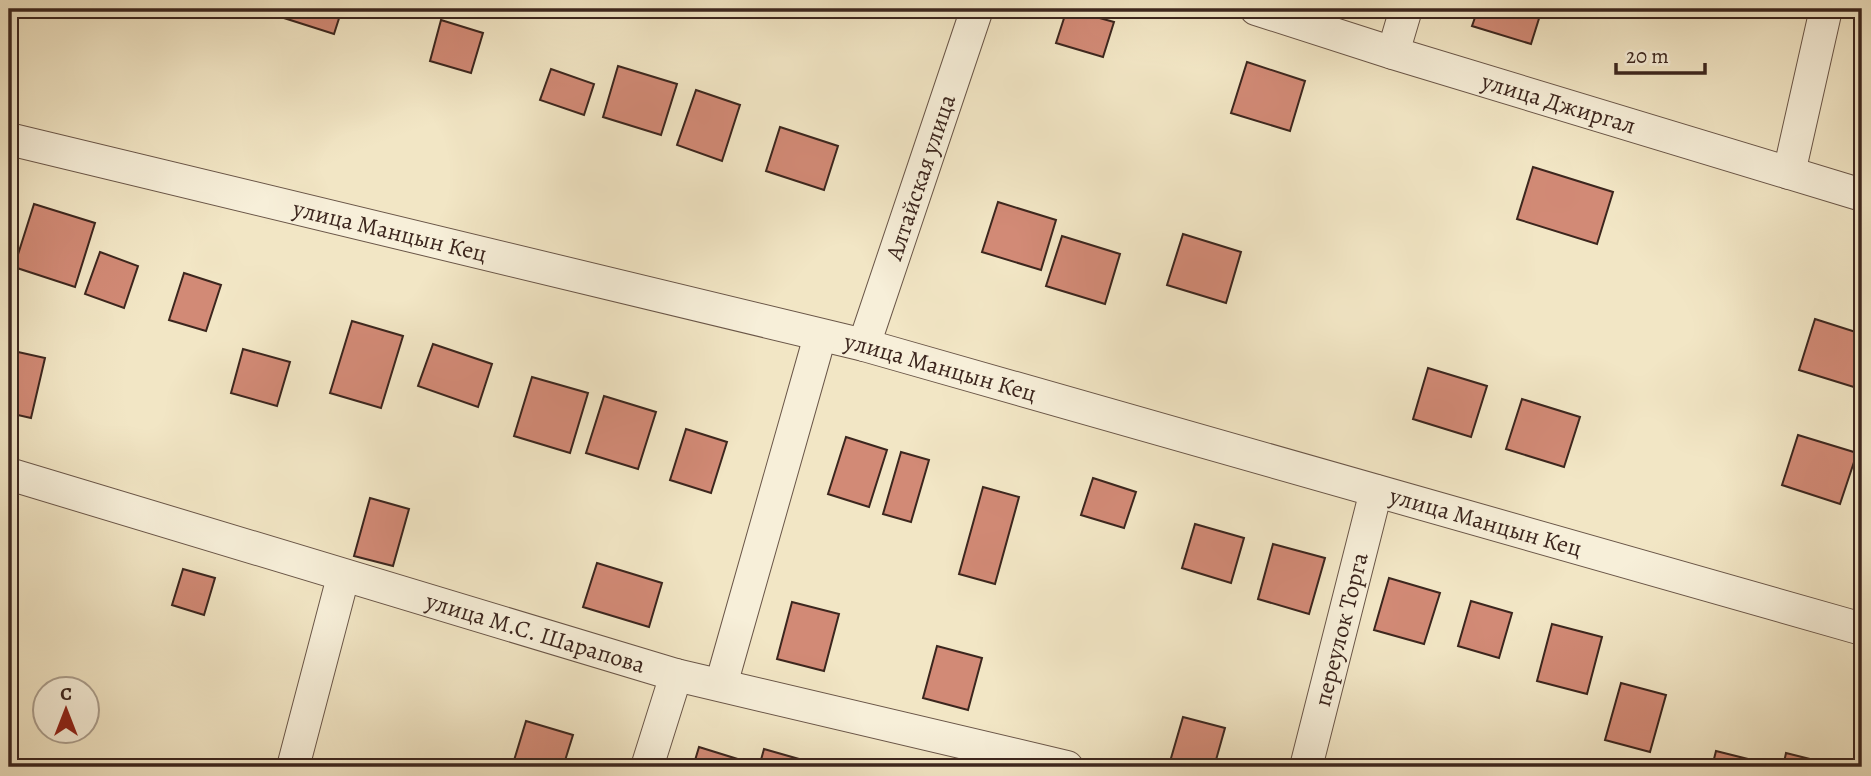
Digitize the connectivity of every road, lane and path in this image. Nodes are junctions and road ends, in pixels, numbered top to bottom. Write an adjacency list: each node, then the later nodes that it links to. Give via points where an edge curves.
1 (977, 9): 10 (street, Алтайская улица)
2 (1256, 9): 5 (street, улица Джиргал)
3 (1406, 9): 5 (street)
4 (1826, 9): 7 (street)
5 (1393, 53): 7 (street, улица Джиргал)
6 (9, 139): 9 (street, улица Манцын Кец)
7 (1789, 173): 8 (street, улица Джиргал)
8 (1862, 195)
9 (820, 336): 10 (street, улица Манцын Кец); 16 (street)
10 (864, 345): 12 (street, улица Манцын Кец)
11 (9, 474): 13 (street, улица М.С. Шарапова)
12 (1376, 491): 14 (street, улица Манцын Кец); 21 (street, переулок Торга)
13 (343, 577): 15 (street, улица М.С. Шарапова); 18 (street)
14 (1862, 629)
15 (676, 675): 16 (street, улица М.С. Шарапова); 19 (street)
16 (720, 685): 17 (street, улица М.С. Шарапова)
17 (977, 756): 20 (street, улица М.С. Шарапова)
18 (293, 767)
19 (647, 767)
20 (1067, 767)
21 (1306, 767)

